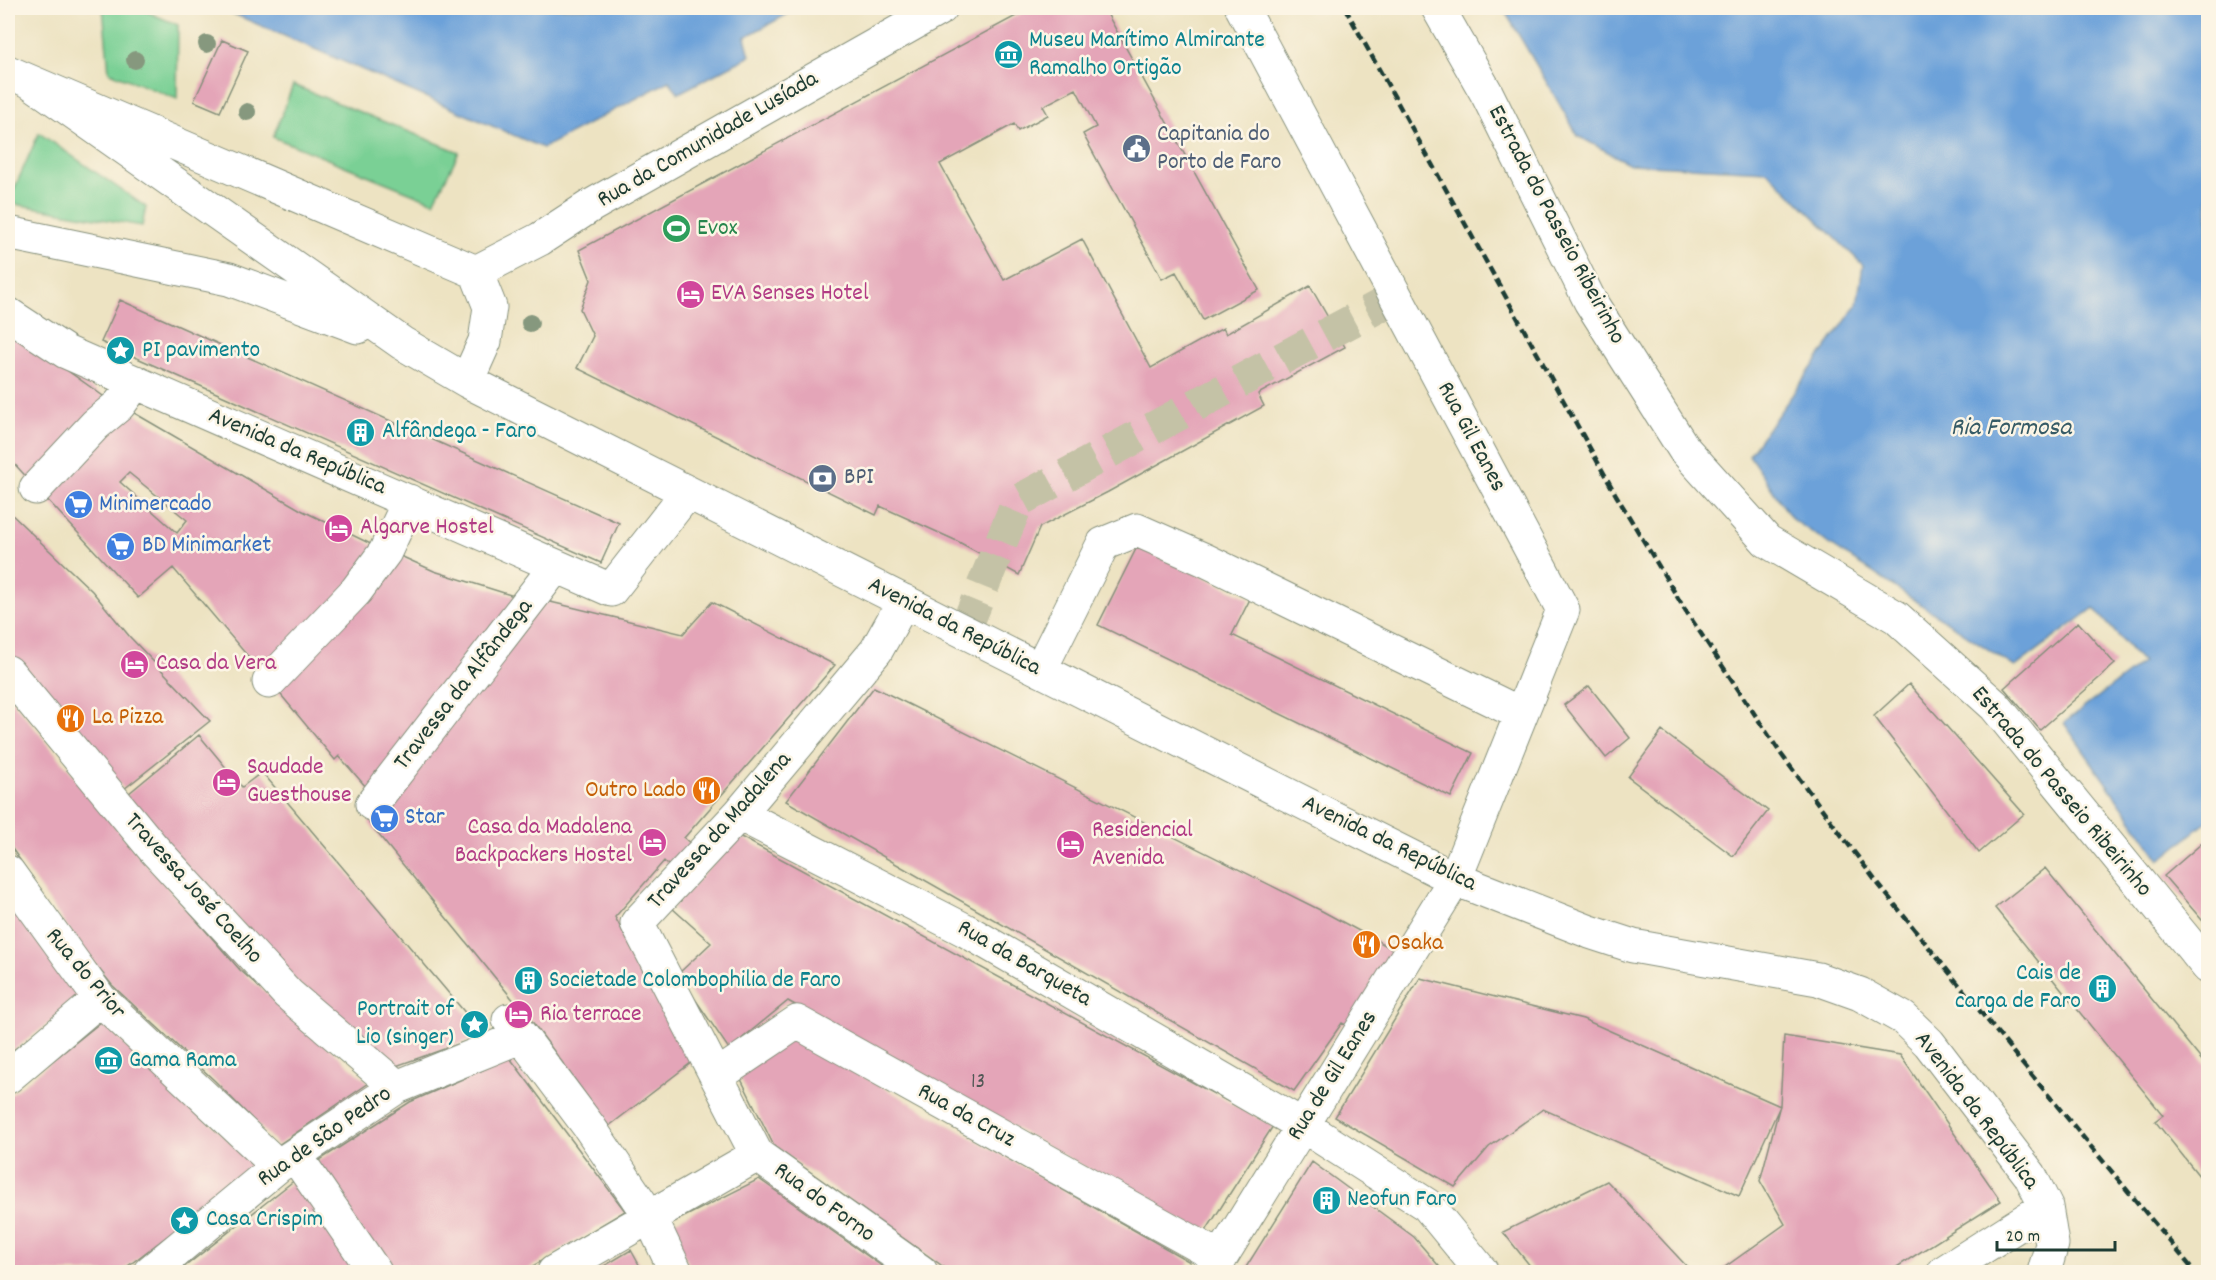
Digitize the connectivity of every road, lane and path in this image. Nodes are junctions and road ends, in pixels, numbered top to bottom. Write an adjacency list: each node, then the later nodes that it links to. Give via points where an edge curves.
1 (941, 8): 6 (street, Rua da Comunidade Lusíada)
2 (1242, 8): 19 (street, Rua Gil Eanes, via 1563,610)
3 (1438, 8): 24 (street, Estrada do Passeio Ribeirinho, via 1487,94 1590,302 1684,449 1767,541 1896,616 1995,706)
4 (20, 78): 6 (street, Avenida da República); 8 (street, Avenida da República)
5 (8, 233): 8 (street, Avenida da República, via 229,279)
6 (476, 272): 9 (street, via 490,308 485,342)
7 (8, 314): 10 (street, Avenida da República, via 66,351)
8 (402, 343): 9 (street, Avenida da República)
9 (467, 381): 12 (street, Avenida da República)
10 (136, 382): 11 (street, via 119,405); 13 (street, Avenida da República)
11 (36, 488)
12 (687, 493): 14 (street, Avenida da República, via 611,590); 15 (street, Avenida da República)
13 (409, 501): 14 (street, Avenida da República); 18 (street, via 385,552 356,591)
14 (556, 566): 20 (street, Travessa da Alfândega)
15 (904, 601): 16 (street, Avenida da República); 21 (street, Travessa da Madalena, via 876,651)
16 (1040, 670): 19 (street, via 1103,544 1137,530); 23 (street, Avenida da República)
17 (8, 672): 28 (street, Travessa José Coelho, via 153,848 288,994)
18 (270, 682)
19 (1521, 714): 23 (street, Rua Gil Eanes)
20 (372, 804)
21 (739, 814): 26 (street, Travessa da Madalena, via 637,923); 29 (street, Rua da Barqueta, via 965,930)
22 (8, 872): 25 (street, Rua do Prior)
23 (1455, 879): 29 (street, Rua de Gil Eanes); 32 (street, Avenida da República, via 1633,946 1818,979 1860,994 1895,1013 1929,1043 2030,1175)
24 (2208, 968)
25 (100, 999): 27 (street); 31 (street, Rua do Prior)
26 (717, 1076): 30 (street); 34 (street, Rua da Cruz, via 797,1022)
27 (8, 1077)
28 (397, 1087): 31 (street, Rua de São Pedro); 33 (street, Rua de São Pedro, via 514,1028 590,1128)
29 (1302, 1125): 34 (street, Rua de Gil Eanes); 40 (street, Rua da Barqueta, via 1427,1205)
30 (757, 1155): 33 (street); 39 (street, Rua do Forno)
31 (287, 1161): 35 (street, Rua de São Pedro); 36 (street, Rua do Prior)
32 (2046, 1207): 41 (street); 42 (street, Avenida da República, via 2052,1244)
33 (650, 1217): 37 (street); 38 (street)
34 (1216, 1265)
35 (150, 1272)
36 (375, 1272)
37 (554, 1272)
38 (676, 1272)
39 (921, 1272)
40 (1482, 1272)
41 (1944, 1272)
42 (2044, 1272)

